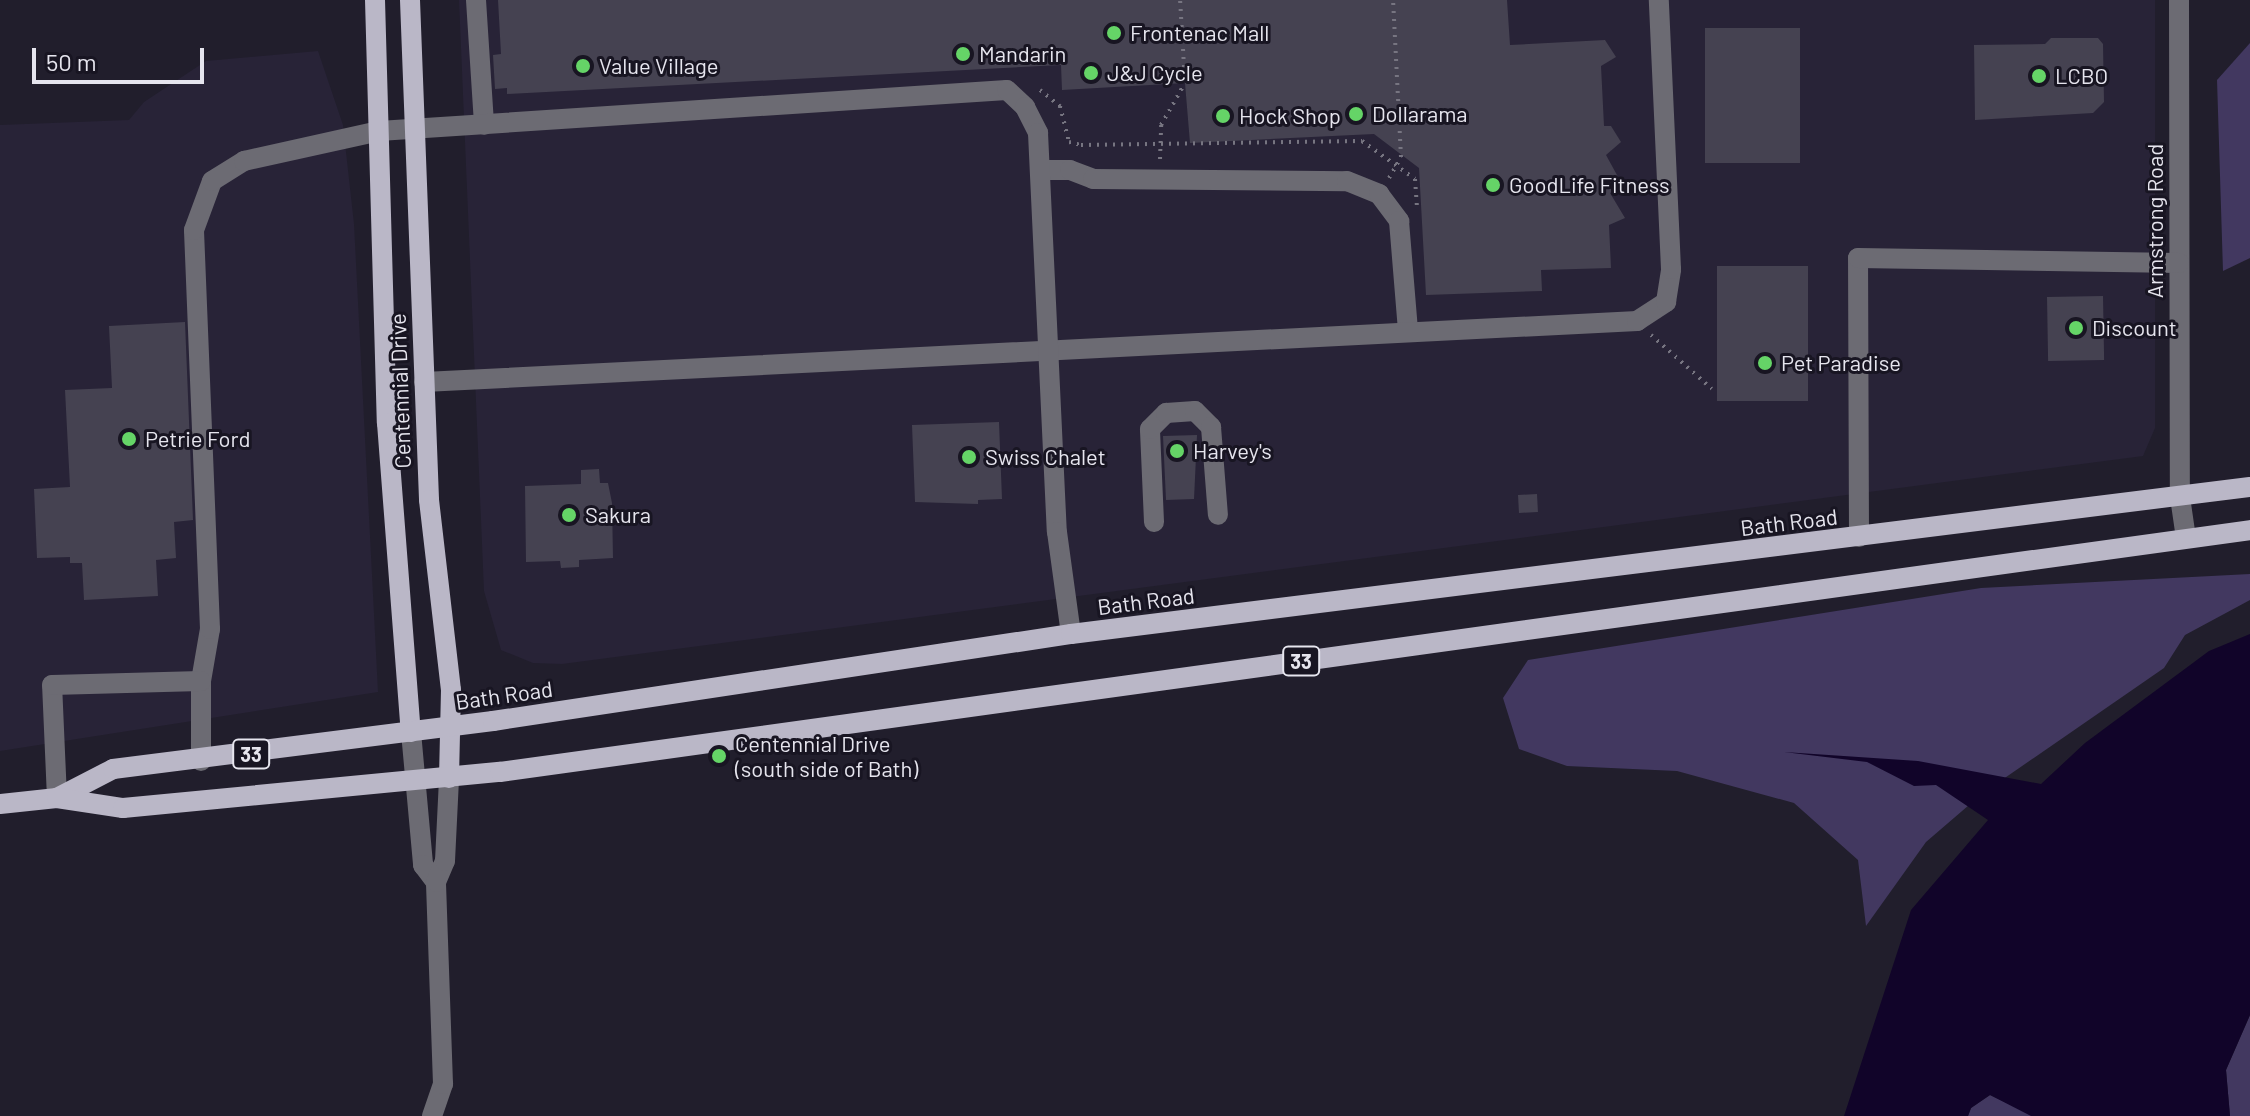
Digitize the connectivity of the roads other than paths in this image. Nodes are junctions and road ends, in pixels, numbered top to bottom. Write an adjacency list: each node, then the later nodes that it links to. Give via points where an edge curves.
1 (375, 0): 8 (main road, Centennial Drive)
2 (410, 0): 7 (main road, Centennial Drive)
3 (476, 0): 6 (street)
4 (1659, 0): 11 (street, via 1671,269 1666,302 1637,321)
5 (2179, 0): 10 (street, Armstrong Road)
6 (484, 125): 7 (street); 9 (street, via 1007,90 1033,118)
7 (413, 129): 8 (street); 13 (main road, Centennial Drive)
8 (379, 131): 22 (street, via 244,161 212,181 194,230 210,629); 24 (main road, Centennial Drive, via 387,423)
9 (1041, 170): 11 (street, via 1070,170 1093,179 1347,181 1379,194 1399,221); 12 (street)
10 (2179, 263): 15 (street, Armstrong Road); 19 (street, via 1858,258)
11 (1408, 330): 12 (street)
12 (1050, 353): 13 (street); 21 (street, via 1057,532)
13 (424, 382): 23 (main road, Centennial Drive, via 429,500)
14 (2250, 487): 15 (main road, Bath Road / 33)
15 (2180, 497): 19 (main road, Bath Road / 33); 20 (street, Armstrong Road)
16 (1218, 515): 17 (street, via 1211,427 1195,411 1166,413 1150,429)
17 (1154, 522)
18 (2250, 530): 20 (main road, Bath Road / 33)
19 (1859, 537): 21 (main road, Bath Road / 33)
20 (2186, 538): 26 (main road, Bath Road / 33)
21 (1071, 634): 23 (main road, Bath Road / 33)
22 (201, 681): 25 (street); 28 (street, via 52,685)
23 (452, 727): 24 (main road, Bath Road / 33); 26 (main road, Centennial Drive)
24 (411, 732): 25 (main road, Bath Road / 33); 27 (street)
25 (201, 761): 28 (main road, Bath Road / 33, via 113,769)
26 (449, 778): 27 (main road, Bath Road / 33); 30 (street, via 445,861)
27 (416, 782): 28 (main road, Bath Road / 33, via 123,808); 30 (street, via 423,865)
28 (57, 798): 29 (main road, Bath Road / 33)
29 (0, 804)
30 (436, 882): 31 (street, via 443,1084)
31 (432, 1116)

